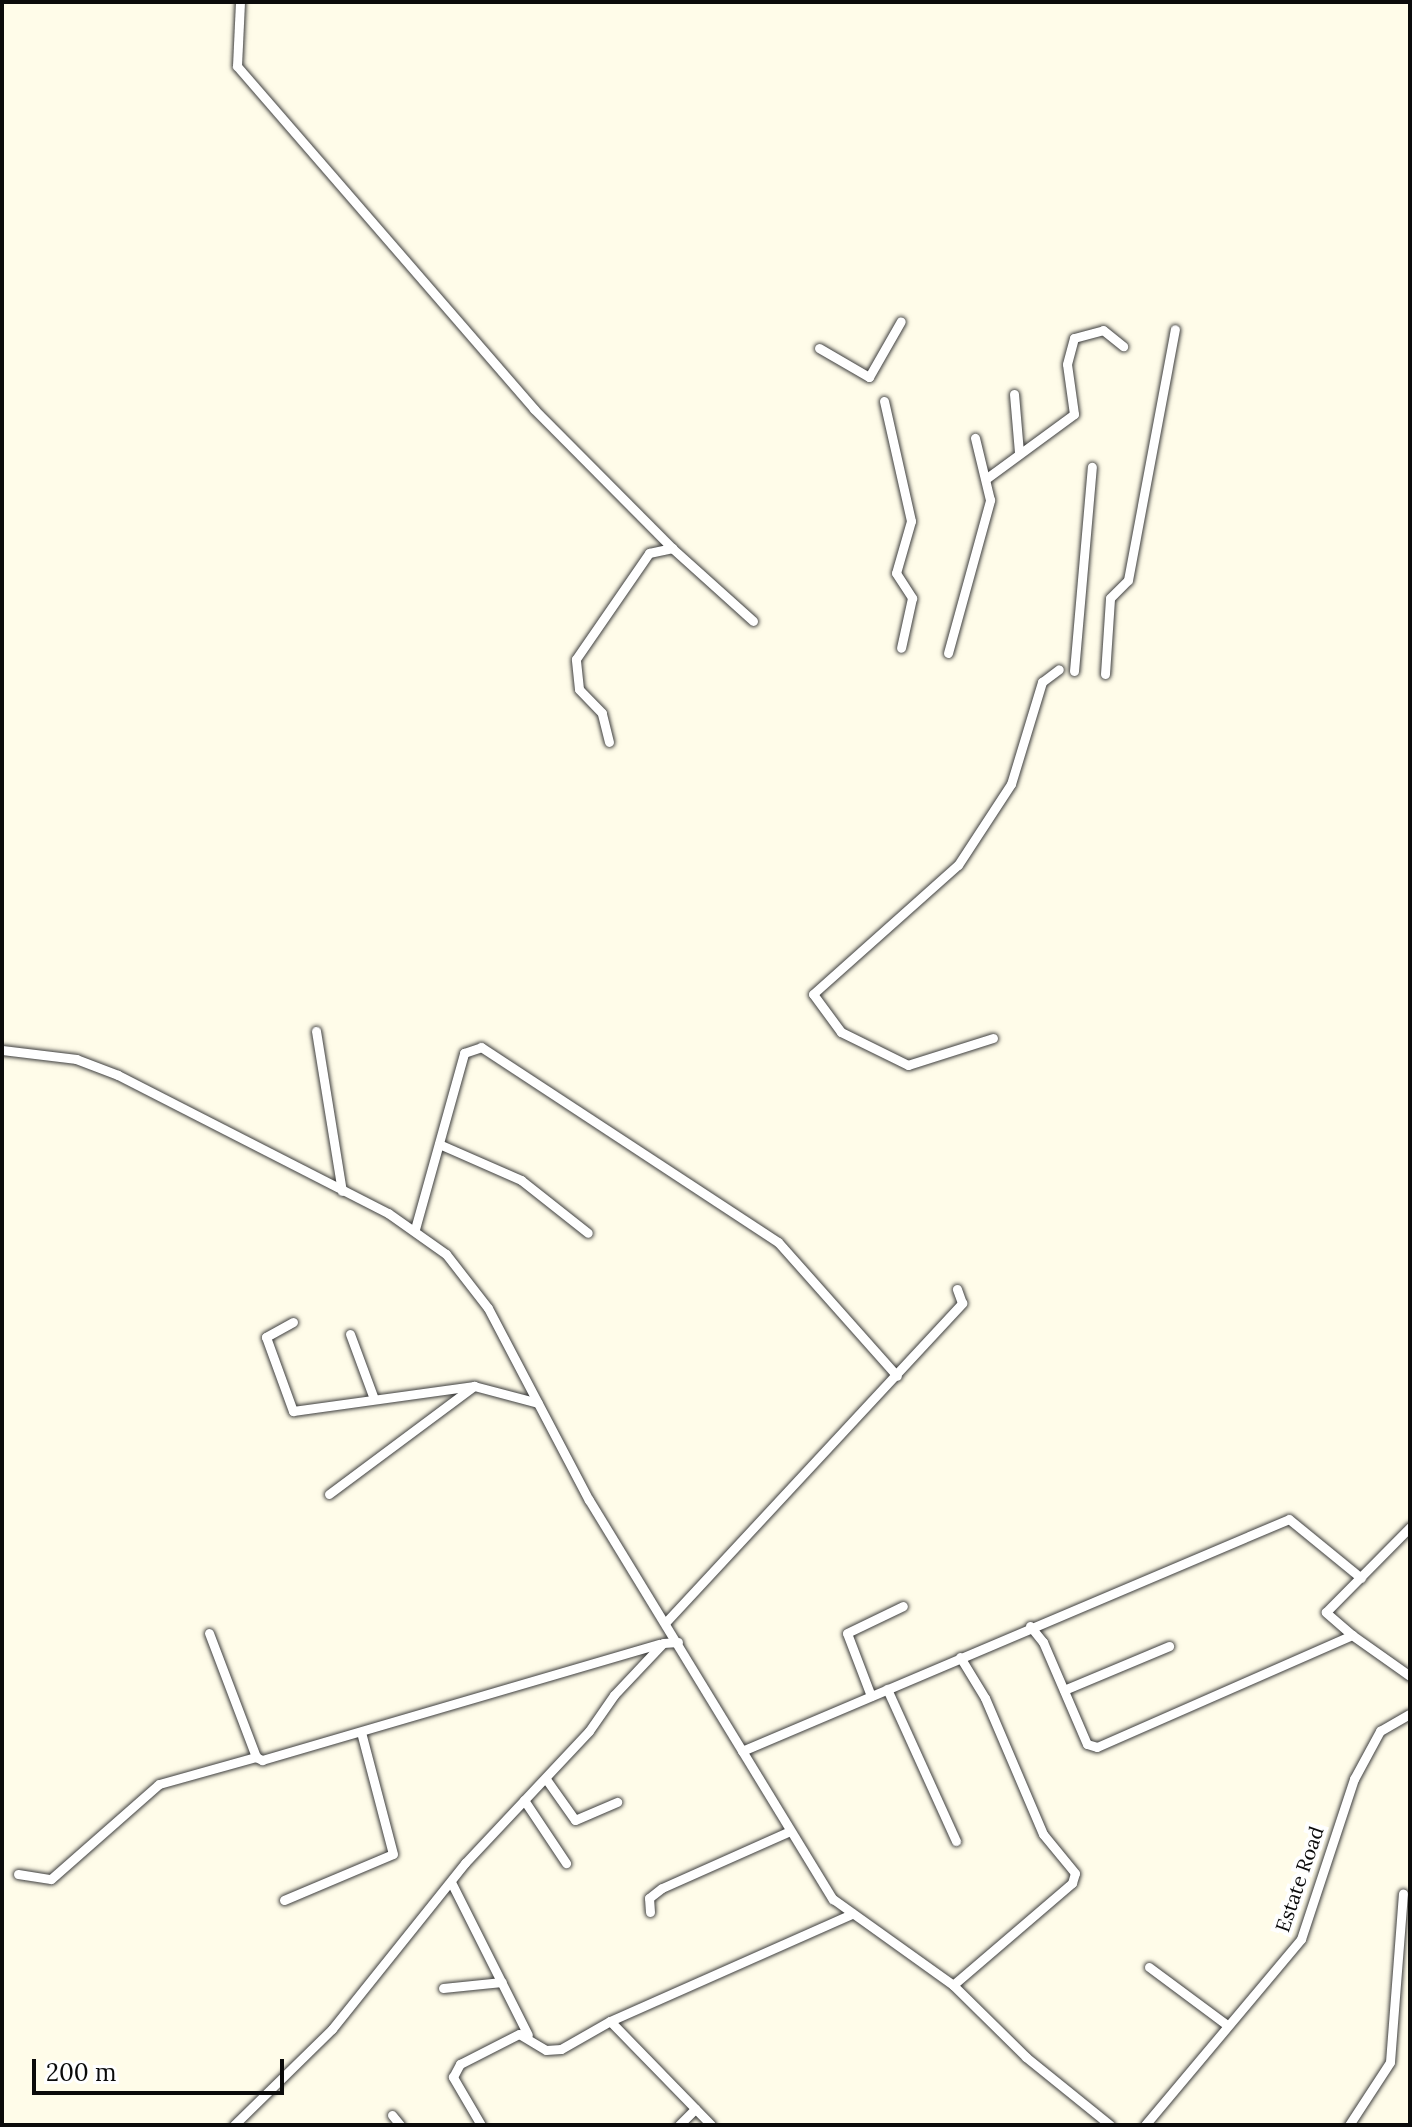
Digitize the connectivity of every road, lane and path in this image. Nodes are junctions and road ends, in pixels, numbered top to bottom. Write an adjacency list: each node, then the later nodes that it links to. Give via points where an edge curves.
1 (240, 2): 12 (street, via 237,66 534,409)
2 (901, 321): 5 (street, via 869,377)
3 (1175, 329): 18 (street, via 1128,580 1110,598)
4 (1123, 346): 9 (street, via 1103,330 1074,338 1067,364 1074,414)
5 (819, 348)
6 (1014, 394): 9 (street)
7 (884, 401): 14 (street, via 911,521 896,573 912,598)
8 (975, 438): 11 (street)
9 (1019, 452): 11 (street)
10 (1092, 467): 17 (street)
11 (987, 478): 15 (street, via 989,509)
12 (672, 548): 13 (street); 19 (street, via 661,546 638,565 576,659 579,689 602,713)
13 (753, 621)
14 (901, 648)
15 (948, 653)
16 (1059, 669): 21 (street, via 1042,682 1011,784 958,865 813,994 841,1032 908,1065)
17 (1074, 671)
18 (1105, 674)
19 (609, 742)
20 (316, 1031): 24 (street)
21 (993, 1038)
22 (2, 1050): 24 (street, via 97,1065)
23 (439, 1144): 25 (street); 26 (street, via 521,1180); 30 (street, via 464,1053 481,1047 778,1242)
24 (342, 1191): 25 (street)
25 (415, 1229): 33 (street, via 472,1284)
26 (588, 1233)
27 (957, 1289): 30 (street, via 962,1303)
28 (293, 1322): 32 (street, via 266,1334 288,1407 299,1411)
29 (350, 1334): 32 (street)
30 (897, 1376): 38 (street, via 789,1483)
31 (474, 1386): 32 (street); 33 (street); 34 (street)
32 (374, 1399)
33 (538, 1403): 38 (street)
34 (329, 1494)
35 (1410, 1527): 36 (street)
36 (1361, 1578): 39 (street, via 1289,1519); 41 (street, via 1326,1612)
37 (903, 1606): 49 (street, via 847,1633)
38 (665, 1623): 42 (street)
39 (1030, 1626): 45 (street); 48 (street)
40 (209, 1633): 53 (street)
41 (1352, 1635): 46 (street); 48 (street, via 1097,1747 1087,1744)
42 (678, 1642): 43 (street); 52 (street)
43 (663, 1643): 51 (street); 54 (street)
44 (1169, 1646): 48 (street)
45 (960, 1657): 47 (street); 68 (street, via 985,1698 1043,1834 1075,1873 1072,1883)
46 (1410, 1676)
47 (887, 1689): 49 (street); 58 (street)
48 (1064, 1690)
49 (871, 1696): 52 (street)
50 (1410, 1714): 71 (street, Estate Road, via 1380,1731 1354,1779 1301,1939)
51 (361, 1732): 53 (street, via 269,1759); 63 (street, via 393,1854)
52 (742, 1751): 57 (street)
53 (256, 1757): 60 (street, via 159,1784 51,1879)
54 (546, 1779): 55 (street); 56 (street, via 575,1820)
55 (524, 1800): 59 (street); 61 (street)
56 (617, 1802)
57 (788, 1832): 64 (street, via 662,1888 649,1898); 65 (street, via 833,1899)
58 (956, 1841)
59 (566, 1863)
60 (18, 1874)
61 (451, 1882): 67 (street); 75 (street, via 332,2029)
62 (1403, 1894): 82 (street, via 1390,2062)
63 (284, 1900)
64 (650, 1912)
65 (852, 1914): 68 (street); 70 (street)
66 (1149, 1967): 71 (street)
67 (502, 1982): 69 (street); 72 (street)
68 (953, 1985): 80 (street, via 1026,2057)
69 (443, 1988)
70 (610, 2021): 72 (street, via 552,2052); 73 (street)
71 (1227, 2025): 81 (street, Estate Road)
72 (528, 2035): 77 (street, via 454,2069)
73 (695, 2109): 78 (street); 79 (street)
74 (392, 2115): 76 (street)
75 (234, 2125)
76 (400, 2125)
77 (481, 2125)
78 (679, 2125)
79 (711, 2125)
80 (1110, 2125)
81 (1145, 2125)
82 (1349, 2125)

